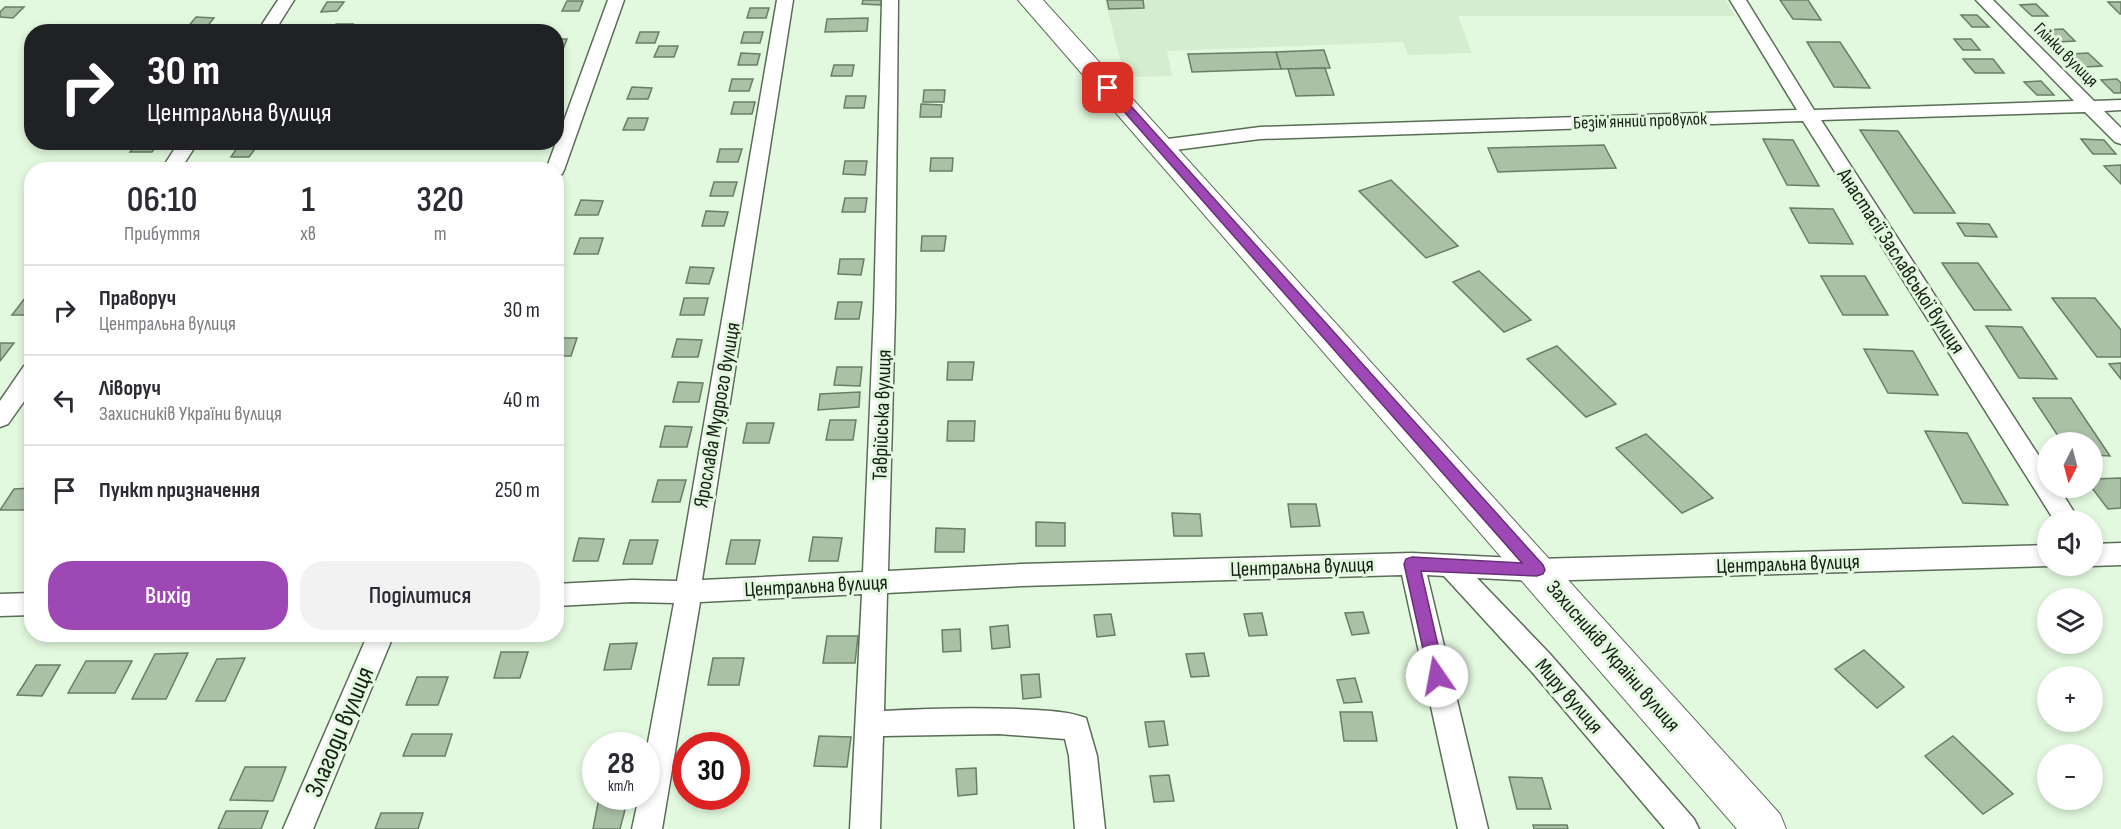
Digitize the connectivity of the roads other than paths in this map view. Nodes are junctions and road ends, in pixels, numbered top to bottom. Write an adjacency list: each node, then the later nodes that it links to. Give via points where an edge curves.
1 (286, 0): 8 (street)
2 (616, 0): 13 (street)
3 (785, 0): 25 (street, Ярослава Мудрого вулиця)
4 (890, 0): 24 (street, Таврійська вулиця)
5 (1030, 0): 14 (highway, Захисників України вулиця)
6 (1738, 0): 11 (street, Анастасії Заславської вулиця)
7 (1984, 0): 10 (street, Глінки вулиця)
8 (270, 24)
9 (2121, 105): 10 (street, Безімʼянний провулок)
10 (2089, 106): 11 (street, Безімʼянний провулок); 12 (street, Глінки вулиця)
11 (1809, 116): 14 (street, Безімʼянний провулок, via 1260,133); 17 (street, Анастасії Заславської вулиця)
12 (2121, 138)
13 (564, 145)
14 (1160, 146): 23 (highway, Захисників України вулиця)
15 (24, 384): 16 (street)
16 (0, 418)
17 (2061, 510)
18 (2121, 554): 19 (street)
19 (2103, 555)
20 (2037, 556): 23 (street, Центральна вулиця)
21 (1412, 564): 22 (street, Центральна вулиця); 24 (street, Центральна вулиця); 35 (street)
22 (1450, 566): 23 (street, Центральна вулиця); 36 (street, Миру вулиця, via 1541,663)
23 (1537, 570): 37 (highway, Захисників України вулиця)
24 (877, 583): 25 (street, Центральна вулиця); 30 (street, Таврійська вулиця)
25 (689, 592): 26 (street, Центральна вулиця); 32 (street, Ярослава Мудрого вулиця)
26 (564, 595)
27 (24, 604): 28 (street)
28 (0, 605)
29 (378, 642): 31 (street, Злагоди вулиця)
30 (871, 724): 33 (street, Таврійська вулиця); 34 (street, via 971,720 1076,727)
31 (298, 829)
32 (647, 829)
33 (865, 829)
34 (1090, 829)
35 (1473, 829)
36 (1684, 829)
37 (1765, 829)

